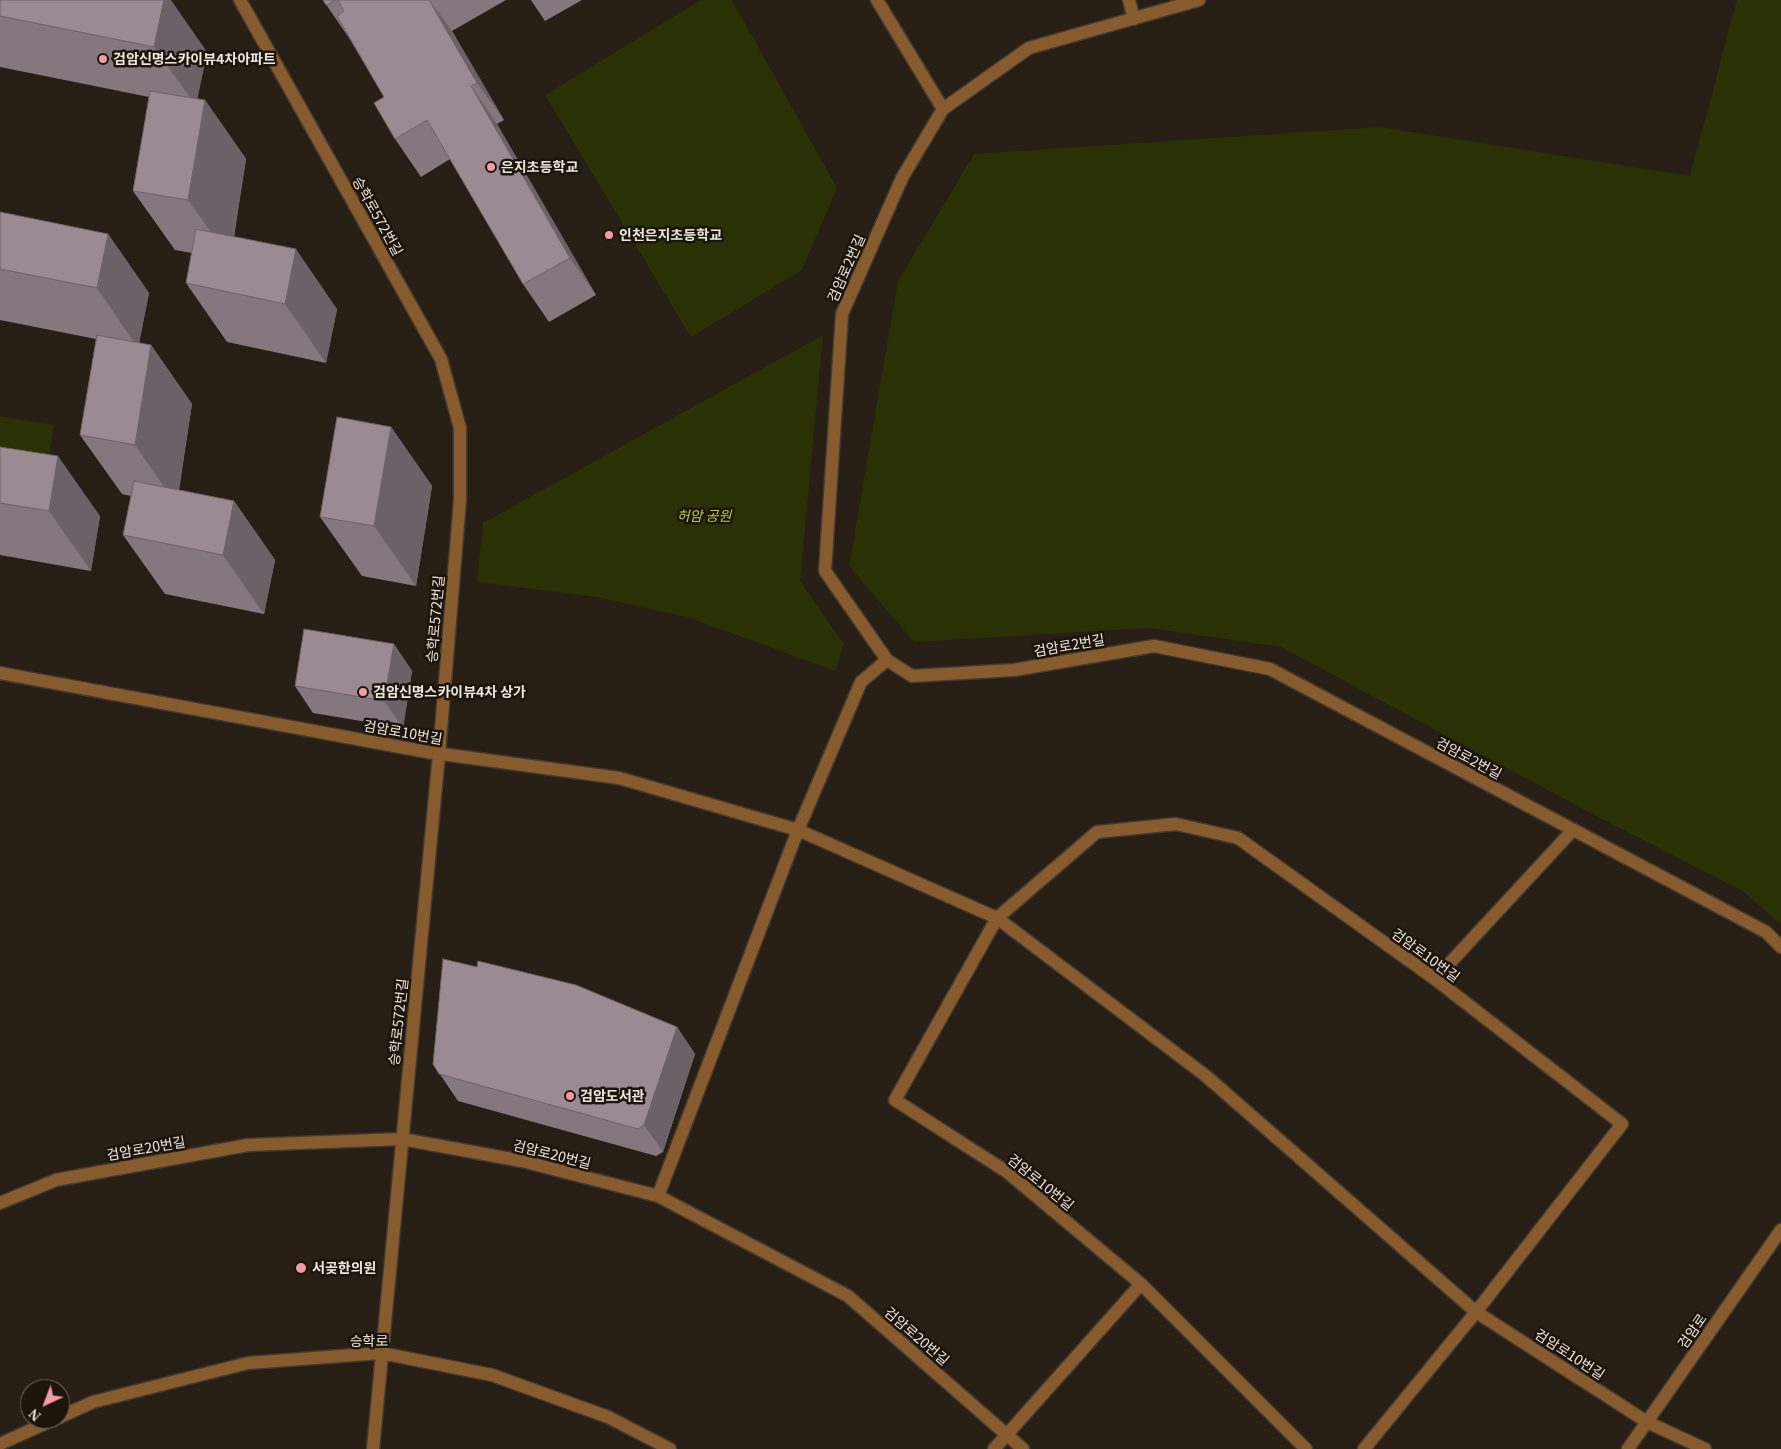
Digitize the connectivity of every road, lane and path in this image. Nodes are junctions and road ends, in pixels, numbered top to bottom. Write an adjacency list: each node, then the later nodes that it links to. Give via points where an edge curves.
1 (240, 0): 9 (street, 승학로572번길, via 441,359 460,428 460,500)
2 (877, 0): 6 (street)
3 (1129, 0): 5 (street)
4 (1199, 0): 5 (street, 검암로2번길)
5 (1134, 19): 6 (street, 검암로2번길, via 1029,48)
6 (943, 109): 7 (street, 검암로2번길, via 902,178 842,314 825,571)
7 (887, 660): 10 (street, via 861,682); 11 (street, 검암로2번길, via 912,676 1014,670 1154,646 1270,668)
8 (0, 673): 9 (street, 검암로10번길)
9 (439, 754): 10 (street, 검암로10번길, via 619,778); 15 (street, 승학로572번길)
10 (798, 830): 12 (street, 검암로10번길); 16 (street)
11 (1573, 830): 13 (street, 검암로2번길, via 1766,932); 14 (street)
12 (997, 918): 14 (street, 검암로10번길, via 1097,832 1176,824 1238,838); 19 (street, 검암로10번길, via 895,1100 1006,1172); 20 (street, 검암로10번길, via 1206,1076)
13 (1781, 947)
14 (1435, 979): 20 (street, 검암로10번길, via 1622,1124)
15 (402, 1139): 16 (street, 검암로20번길, via 522,1161); 17 (street, 검암로20번길, via 248,1144 56,1180); 21 (street, 승학로572번길)
16 (658, 1196): 25 (street, 검암로20번길, via 848,1296)
17 (0, 1203)
18 (1781, 1230): 23 (street, 검암로)
19 (1141, 1284): 25 (street); 31 (street, 검암로10번길)
20 (1476, 1312): 23 (street, 검암로10번길); 32 (street, 검암로10번길)
21 (381, 1353): 22 (street, 승학로, via 248,1363 93,1402); 27 (street, 승학로572번길); 28 (street, 승학로, via 492,1375 608,1417)
22 (70, 1412)
23 (1647, 1422): 33 (street, 검암로); 34 (street, 검암로10번길)
24 (33, 1429): 26 (street)
25 (1008, 1435): 29 (street); 30 (street, 검암로20번길)
26 (0, 1444)
27 (373, 1449)
28 (670, 1449)
29 (994, 1449)
30 (1023, 1449)
31 (1306, 1449)
32 (1364, 1449)
33 (1628, 1449)
34 (1705, 1449)

